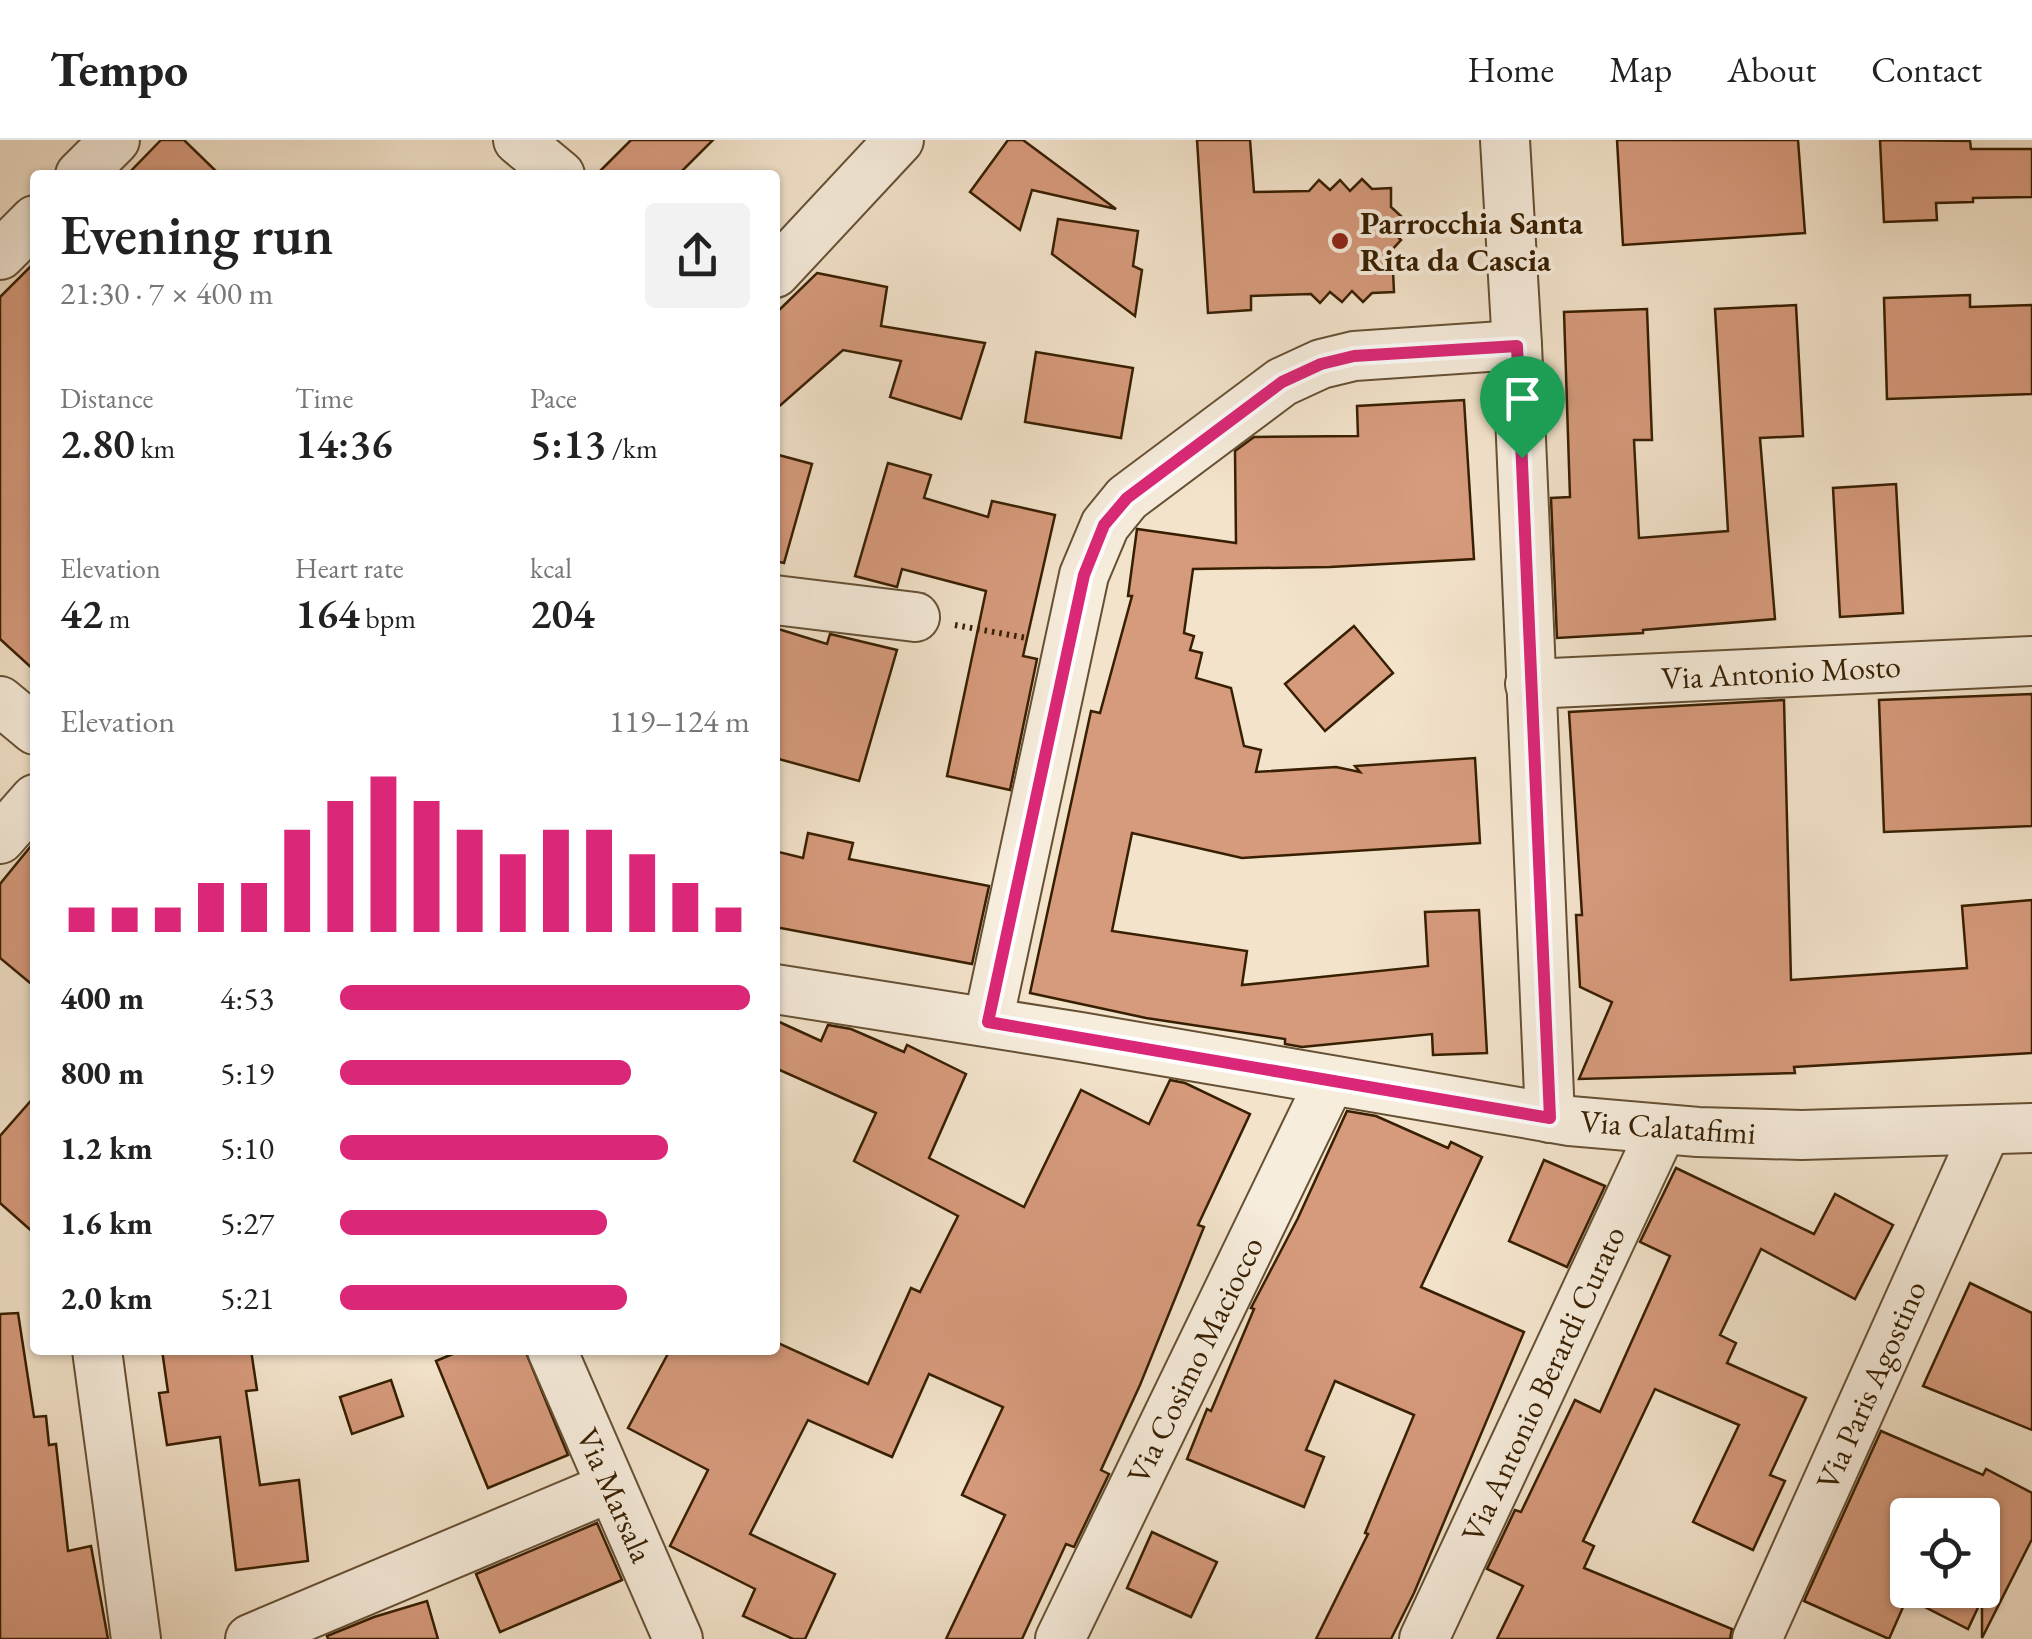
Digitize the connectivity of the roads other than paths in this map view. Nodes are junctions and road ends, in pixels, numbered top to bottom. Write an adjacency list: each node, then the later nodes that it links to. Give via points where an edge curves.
1 (114, 140): 5 (street)
2 (518, 140): 6 (street)
3 (899, 140): 7 (street)
4 (1505, 140): 8 (street)
5 (85, 170)
6 (554, 170)
7 (780, 268)
8 (1517, 346): 12 (street); 18 (street, via 1321,364 1282,382 1112,516 1092,550 1068,646)
9 (780, 601): 10 (street)
10 (915, 618)
11 (2032, 661): 12 (street, Via Antonio Mosto)
12 (1530, 684): 20 (street)
13 (0, 702): 14 (street)
14 (30, 726)
15 (30, 805): 16 (street)
16 (0, 839)
17 (780, 991): 18 (street, Via Calatafimi)
18 (988, 1022): 19 (street, Via Calatafimi)
19 (1330, 1081): 20 (street, Via Calatafimi); 29 (street, Via Cosimo Maciocco)
20 (1550, 1118): 21 (street, Via Calatafimi)
21 (1662, 1129): 22 (street, Via Calatafimi, via 1802,1135); 30 (street, Via Antonio Berardi Curato)
22 (2009, 1129): 31 (street, Via Paris Agostino)
23 (98, 1355): 26 (street)
24 (554, 1355): 25 (street, Via Marsala)
25 (611, 1488): 27 (street); 28 (street, Via Marsala)
26 (136, 1639)
27 (250, 1639)
28 (678, 1639)
29 (1060, 1639)
30 (1424, 1639)
31 (1756, 1639)

